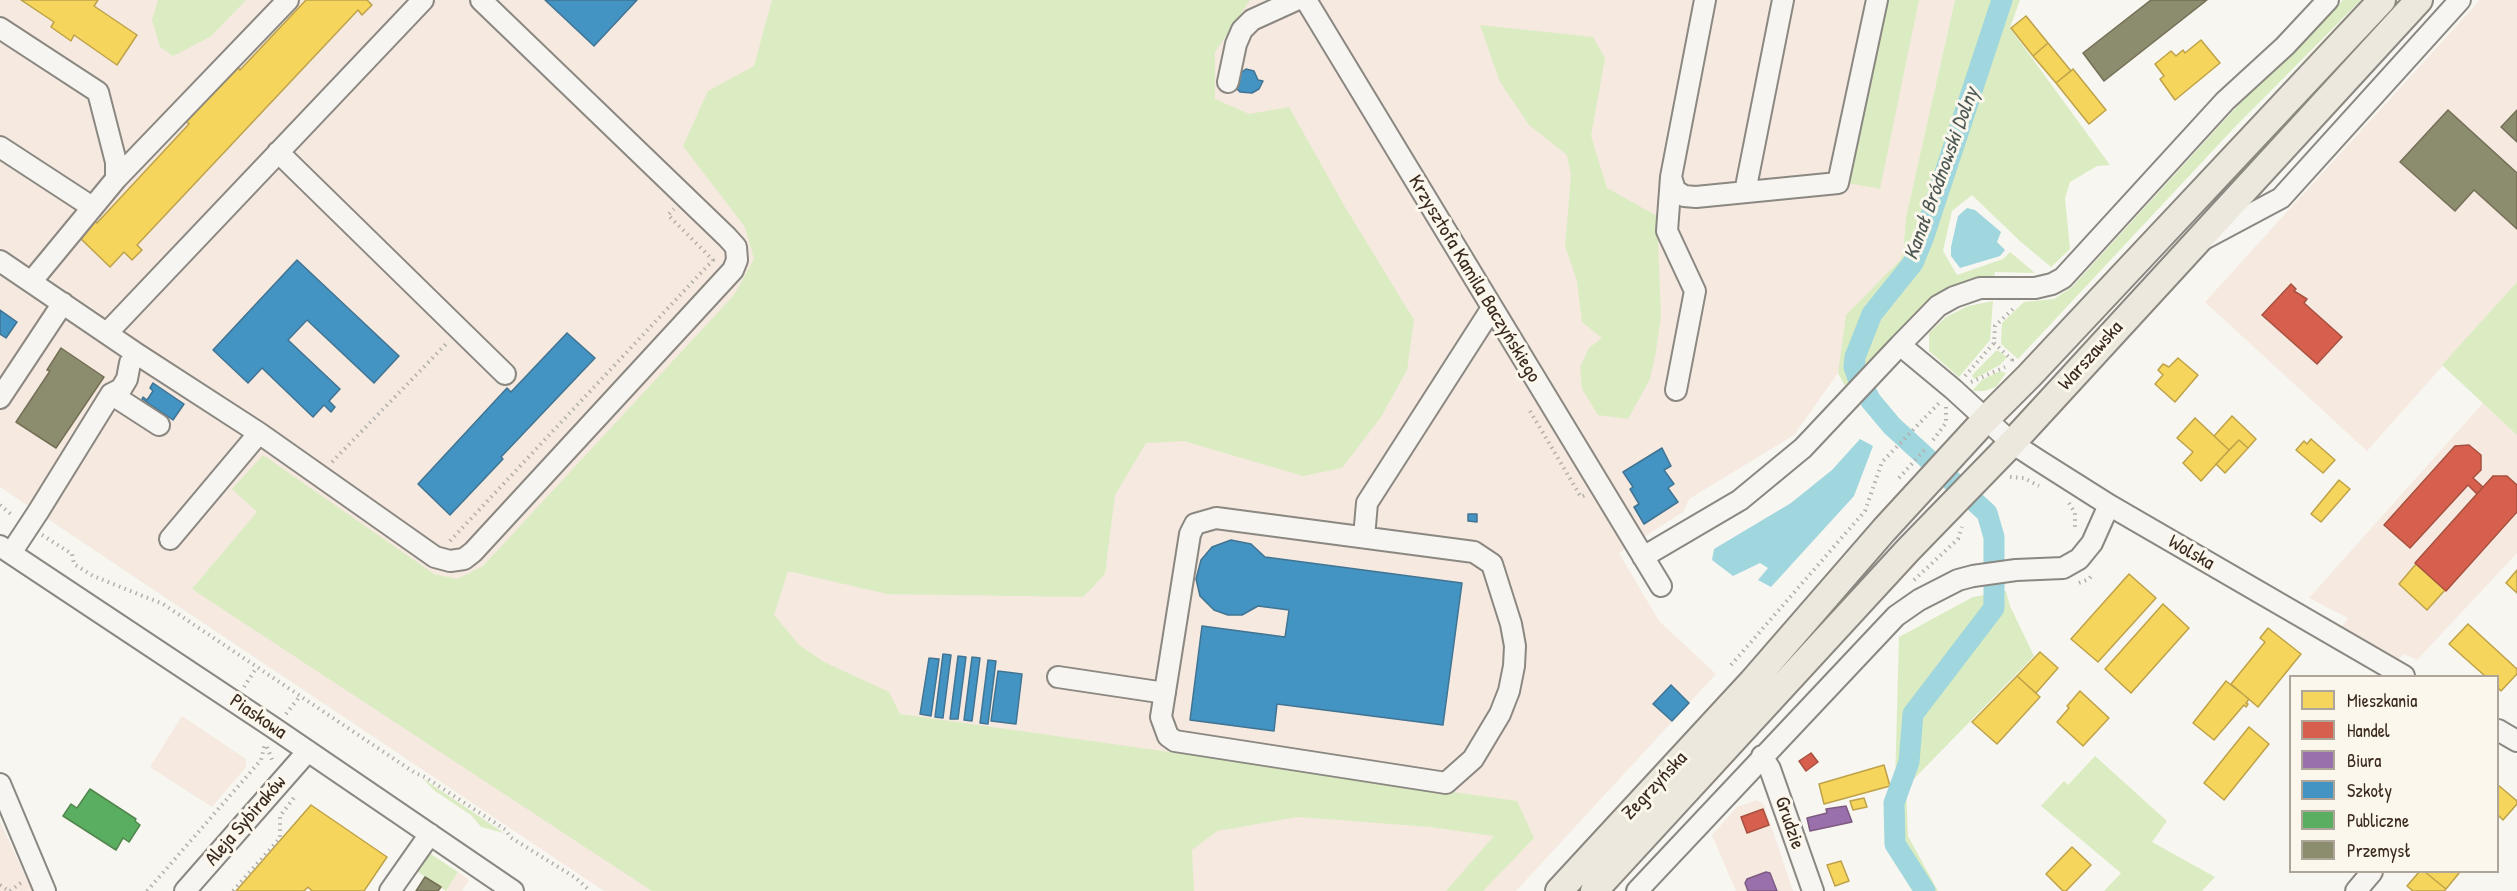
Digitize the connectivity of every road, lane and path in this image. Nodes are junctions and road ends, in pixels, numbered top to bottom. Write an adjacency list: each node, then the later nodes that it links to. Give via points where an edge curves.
1 (288, 0): 18 (street)
2 (481, 0): 20 (street)
3 (1296, 0): 14 (street, via 1252,20 1242,30)
4 (1306, 0): 26 (street, Krzysztofa Kamila Baczyńskiego)
5 (1705, 0): 17 (street)
6 (1783, 0): 19 (street)
7 (1877, 0): 19 (street, via 1838,183)
8 (2328, 0): 31 (street, via 2225,101 2063,278 2035,288 1980,288 1954,297 1938,306)
9 (2382, 0): 38 (main road, Warszawska)
10 (2419, 0): 22 (main road, Warszawska)
11 (2460, 0): 22 (street, via 2282,198)
12 (418, 2): 16 (street)
13 (0, 28): 18 (street, via 98,92 116,162)
14 (1228, 82)
15 (0, 147): 21 (street)
16 (278, 152): 28 (street); 29 (street)
17 (1671, 177): 19 (street, via 1675,190 1684,196); 34 (street, via 1667,231 1695,291)
18 (116, 179): 21 (street)
19 (1745, 192)
20 (686, 198): 58 (path, via 668,215 713,260); 58 (street, via 736,247 733,270 473,552 464,559 450,561)
21 (92, 207): 24 (street)
22 (2193, 245): 41 (main road, Warszawska)
23 (0, 261): 24 (street)
24 (31, 282): 25 (street)
25 (63, 303): 29 (street); 37 (street)
26 (1492, 308): 53 (street, via 1367,502); 57 (street, Krzysztofa Kamila Baczyńskiego)
27 (1995, 326): 30 (path)
28 (460, 330): 33 (street); 44 (path)
29 (107, 333): 32 (street)
30 (1994, 343): 35 (path); 35 (path, via 2012,360 2004,368)
31 (1900, 345): 35 (street, Wolska); 57 (street, via 1803,448 1740,500)
32 (133, 358): 36 (street, via 127,380); 40 (street)
33 (505, 374)
34 (1676, 390)
35 (1949, 393): 38 (street, Wolska); 42 (path); 61 (path, via 1881,462 1865,512)
36 (111, 394): 39 (street); 56 (street, via 38,512)
37 (0, 398)
38 (1985, 420): 41 (street, Wolska); 42 (main road, Warszawska)
39 (159, 425)
40 (259, 433): 44 (street); 54 (street)
41 (2012, 443): 49 (street, Wolska); 50 (main road, Warszawska, via 1984,472)
42 (1946, 445): 43 (path); 65 (main road, Warszawska, via 1920,490)
43 (1908, 468)
44 (320, 476): 58 (street)
45 (2009, 477): 46 (path, via 2024,478)
46 (2042, 487)
47 (2067, 501): 55 (path, via 2075,513 2073,534)
48 (0, 505): 51 (path)
49 (2109, 505): 55 (street); 63 (street, Wolska)
50 (1954, 516): 59 (path, via 1958,539); 69 (main road, Warszawska)
51 (18, 519)
52 (36, 531): 62 (path, via 72,554 74,564 93,576 163,604)
53 (1364, 537): 67 (street, via 1216,518 1195,524 1190,534); 67 (street, via 1474,552 1492,564 1500,586 1515,646 1509,691 1473,759 1446,783 1175,741 1163,727)
54 (170, 539)
55 (2092, 543): 76 (street, via 2079,559 2063,568 1973,576 1919,600 1896,616)
56 (5, 550): 75 (street, Piaskowa)
57 (1639, 550): 60 (street, Krzysztofa Kamila Baczyńskiego)
58 (435, 557)
59 (1911, 582)
60 (1661, 586)
61 (1731, 665)
62 (257, 667): 66 (path); 68 (path)
63 (2402, 675)
64 (1058, 677): 67 (street)
65 (1752, 682): 91 (main road, Zegrzyńska)
66 (240, 692)
67 (1165, 693)
68 (300, 696): 70 (path); 90 (path, via 506,830 510,837)
69 (1761, 710): 92 (main road, Zegrzyńska)
70 (282, 716)
71 (2499, 731): 73 (street)
72 (268, 738): 74 (path)
73 (2517, 741)
74 (264, 744): 77 (path); 85 (path, via 261,760)
75 (308, 751): 80 (street, Piaskowa); 86 (street, Aleja Sybiraków)
76 (1762, 756): 93 (street); 94 (street, Grudzie)
77 (273, 764)
78 (0, 784): 84 (street)
79 (297, 792): 87 (path, via 280,816 280,838)
80 (430, 834): 88 (street); 89 (street, Piaskowa)
81 (2371, 873): 95 (street)
82 (0, 885): 83 (path)
83 (9, 891)
84 (45, 891)
85 (147, 891)
86 (185, 891)
87 (233, 891)
88 (390, 891)
89 (513, 891)
90 (590, 891)
91 (1559, 891)
92 (1594, 891)
93 (1637, 891)
94 (1813, 891)
95 (2356, 891)

